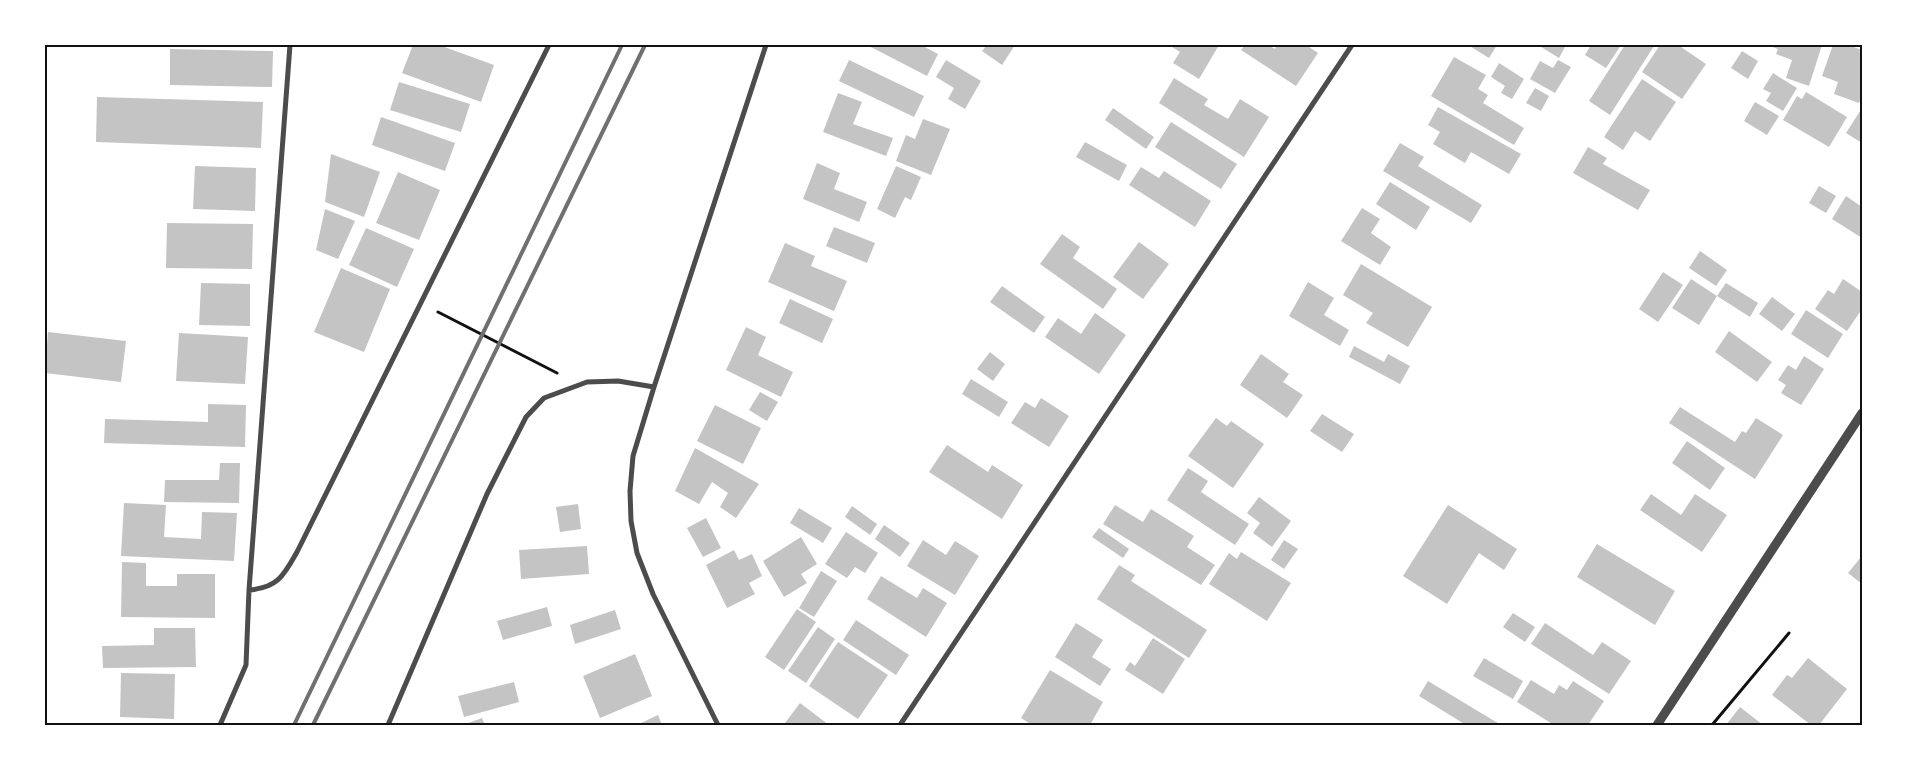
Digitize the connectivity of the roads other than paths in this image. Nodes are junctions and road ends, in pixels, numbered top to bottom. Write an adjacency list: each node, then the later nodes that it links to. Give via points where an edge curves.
1 (290, 45): 7 (street)
2 (549, 45): 7 (street, via 302,543 279,580 266,588)
3 (766, 45): 5 (street)
4 (1352, 45): 11 (street)
5 (654, 387): 9 (street, via 610,381 580,384 544,398 526,417 487,494); 10 (street, via 633,456 630,491 635,545 653,594)
6 (1862, 413): 12 (street)
7 (249, 590): 8 (street, via 246,665)
8 (220, 725)
9 (388, 725)
10 (718, 725)
11 (900, 725)
12 (1657, 725)

